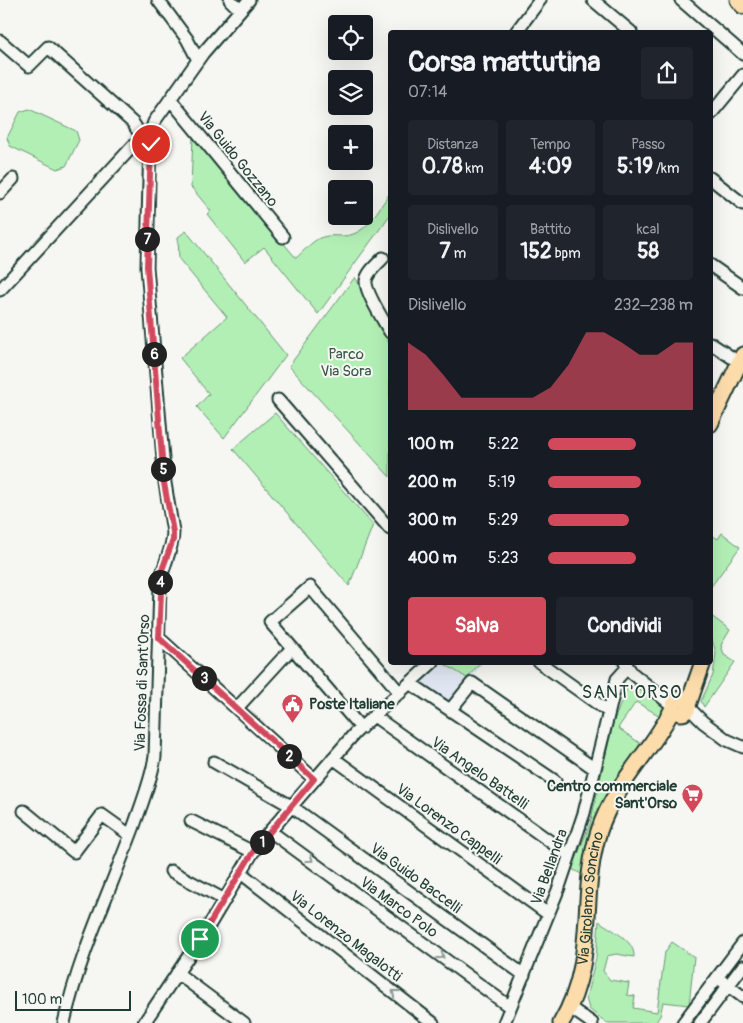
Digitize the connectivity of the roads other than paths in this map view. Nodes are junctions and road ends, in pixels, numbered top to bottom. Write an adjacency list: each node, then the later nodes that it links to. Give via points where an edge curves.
1 (158, 0): 14 (street)
2 (230, 0): 9 (street)
3 (249, 0): 9 (street)
4 (540, 0): 10 (street)
5 (593, 0): 11 (street)
6 (681, 0): 13 (street)
7 (738, 0): 8 (main road)
8 (743, 6)
9 (240, 10): 14 (street)
10 (518, 30)
11 (629, 30)
12 (0, 42): 18 (street, via 29,66 48,47)
13 (743, 54)
14 (200, 56): 16 (street)
15 (743, 75): 17 (street)
16 (170, 99): 18 (street); 23 (street, Via Guido Gozzano)
17 (713, 106)
18 (144, 131): 26 (street); 35 (street, Via Fossa di Sant'Orso, via 150,152 147,267 164,483 173,532 162,570)
19 (13, 179): 21 (street)
20 (713, 180): 22 (street)
21 (0, 193)
22 (743, 204)
23 (283, 238)
24 (383, 258): 29 (street, via 366,281)
25 (713, 267): 27 (street)
26 (4, 277): 28 (street)
27 (743, 288)
28 (0, 290)
29 (388, 328)
30 (713, 345): 31 (street)
31 (741, 359): 33 (main road)
32 (278, 400): 34 (street)
33 (713, 418)
34 (388, 527)
35 (159, 638): 44 (street); 61 (street, Via Fossa di Sant'Orso, via 155,757)
36 (292, 648): 42 (street, via 270,622 310,587); 44 (street); 48 (street)
37 (430, 665): 41 (street)
38 (544, 665): 46 (street)
39 (626, 665): 43 (street); 46 (street, Via Bellandra, via 617,679)
40 (702, 665): 43 (main road, Via Girolamo Soncino, via 698,681)
41 (410, 683): 42 (street); 45 (street)
42 (400, 693): 47 (street)
43 (681, 706): 49 (street); 76 (main road, Via Girolamo Soncino, via 623,782 599,831 591,867 585,953)
44 (237, 708): 55 (street)
45 (451, 709): 54 (street, via 472,683); 56 (street)
46 (609, 712): 54 (street, Via Bellandra)
47 (374, 716): 48 (street); 63 (street, Via Angelo Battelli)
48 (361, 728): 52 (street)
49 (727, 740): 50 (street); 51 (street)
50 (743, 746)
51 (743, 756)
52 (333, 758): 55 (street); 67 (street, Via Lorenzo Cappelli)
53 (214, 762): 57 (street, Via Guido Baccelli)
54 (595, 769): 63 (street, Via Bellandra)
55 (314, 779): 57 (street)
56 (555, 781)
57 (291, 806): 60 (street); 71 (street, Via Guido Baccelli)
58 (24, 811): 61 (street, via 74,852 102,815)
59 (190, 821): 62 (street)
60 (270, 830): 62 (street); 75 (street, Via Marco Polo, one-way to 75)
61 (130, 835): 77 (street, Via Fossa di Sant'Orso, via 79,967)
62 (253, 852): 65 (street)
63 (570, 855): 67 (street, Via Bellandra)
64 (170, 871): 66 (street)
65 (241, 873): 66 (street); 80 (street, Via Lorenzo Magalotti, one-way to 65)
66 (225, 900): 70 (street)
67 (548, 914): 71 (street, Via Bellandra)
68 (743, 943): 72 (street)
69 (743, 966): 73 (street)
70 (177, 973): 78 (street); 79 (street)
71 (524, 975): 75 (street, Via Bellandra)
72 (717, 977): 73 (street); 84 (street)
73 (728, 986): 74 (street); 85 (street)
74 (743, 996)
75 (510, 1007): 81 (street, Via Bellandra)
76 (569, 1007): 82 (main road, Via Girolamo Soncino); 83 (street)
77 (64, 1023)
78 (144, 1023)
79 (244, 1023)
80 (434, 1023)
81 (504, 1023)
82 (561, 1023)
83 (592, 1023)
84 (683, 1023)
85 (700, 1023)

